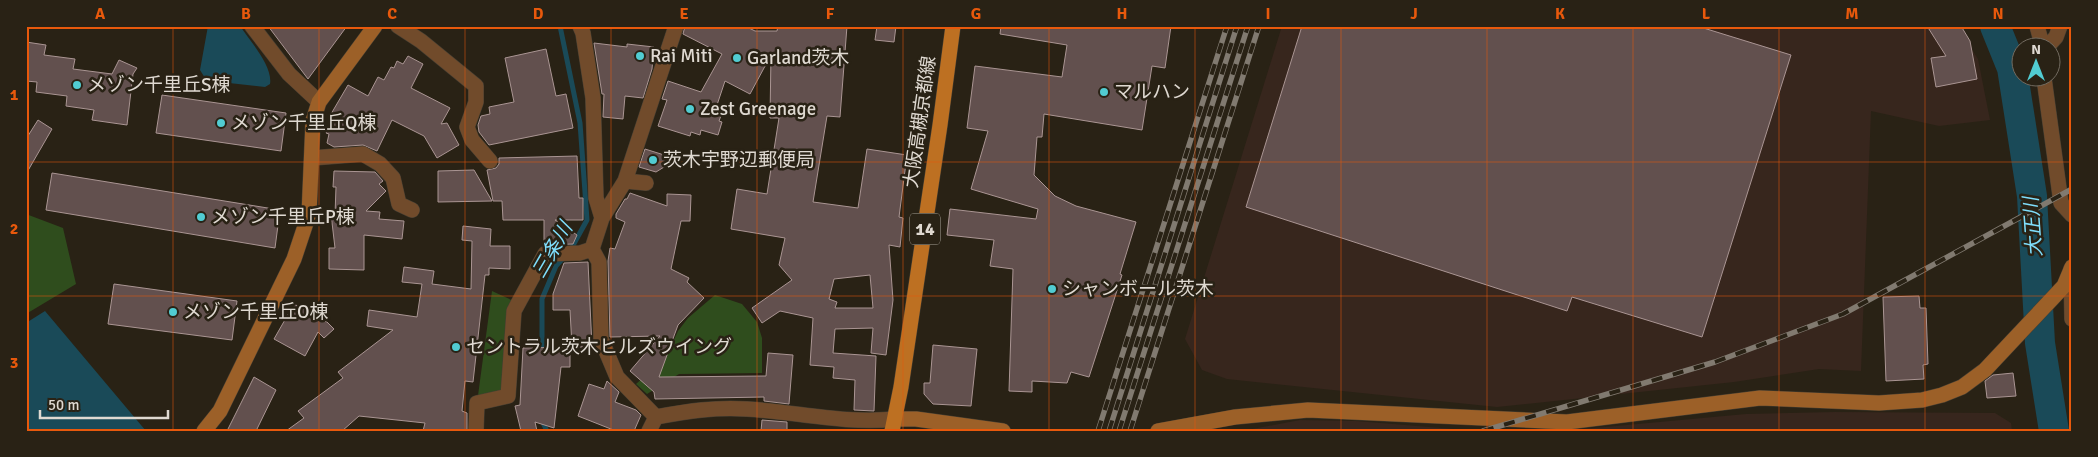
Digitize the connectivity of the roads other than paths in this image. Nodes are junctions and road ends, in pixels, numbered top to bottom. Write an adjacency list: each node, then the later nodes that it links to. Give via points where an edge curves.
1 (252, 26): 12 (street, via 289,74)
2 (375, 26): 12 (street)
3 (398, 26): 14 (street, via 476,86 476,102 467,127 472,140)
4 (580, 26): 19 (street, via 593,98 596,198)
5 (676, 26): 15 (street)
6 (953, 26): 24 (main road, 大阪高槻京都線 / 14)
7 (2037, 26): 9 (street)
8 (2060, 26): 10 (street)
9 (2041, 38)
10 (2055, 38)
11 (2045, 88): 18 (street, via 2061,203)
12 (319, 102): 13 (street, via 313,121)
13 (312, 158): 17 (street, via 363,154 380,164 393,178 399,204); 26 (street, via 309,214 294,260 220,410)
14 (490, 161)
15 (625, 180): 16 (street); 19 (street)
16 (646, 183)
17 (412, 210)
18 (2072, 215)
19 (602, 218): 20 (street)
20 (586, 251): 23 (street, via 599,262 601,339 617,377); 27 (street, via 545,254 514,311 508,396 477,403)
21 (2071, 268): 22 (street); 25 (street, via 2064,286 1985,370 1962,387 1942,395 1902,402 1760,398 1567,422 1308,410)
22 (2072, 319)
23 (653, 424): 24 (street, via 704,409 749,409)
24 (894, 425): 28 (street, via 916,419)
25 (1219, 425): 29 (street)
26 (204, 431)
27 (476, 431)
28 (1002, 431)
29 (1158, 431)

